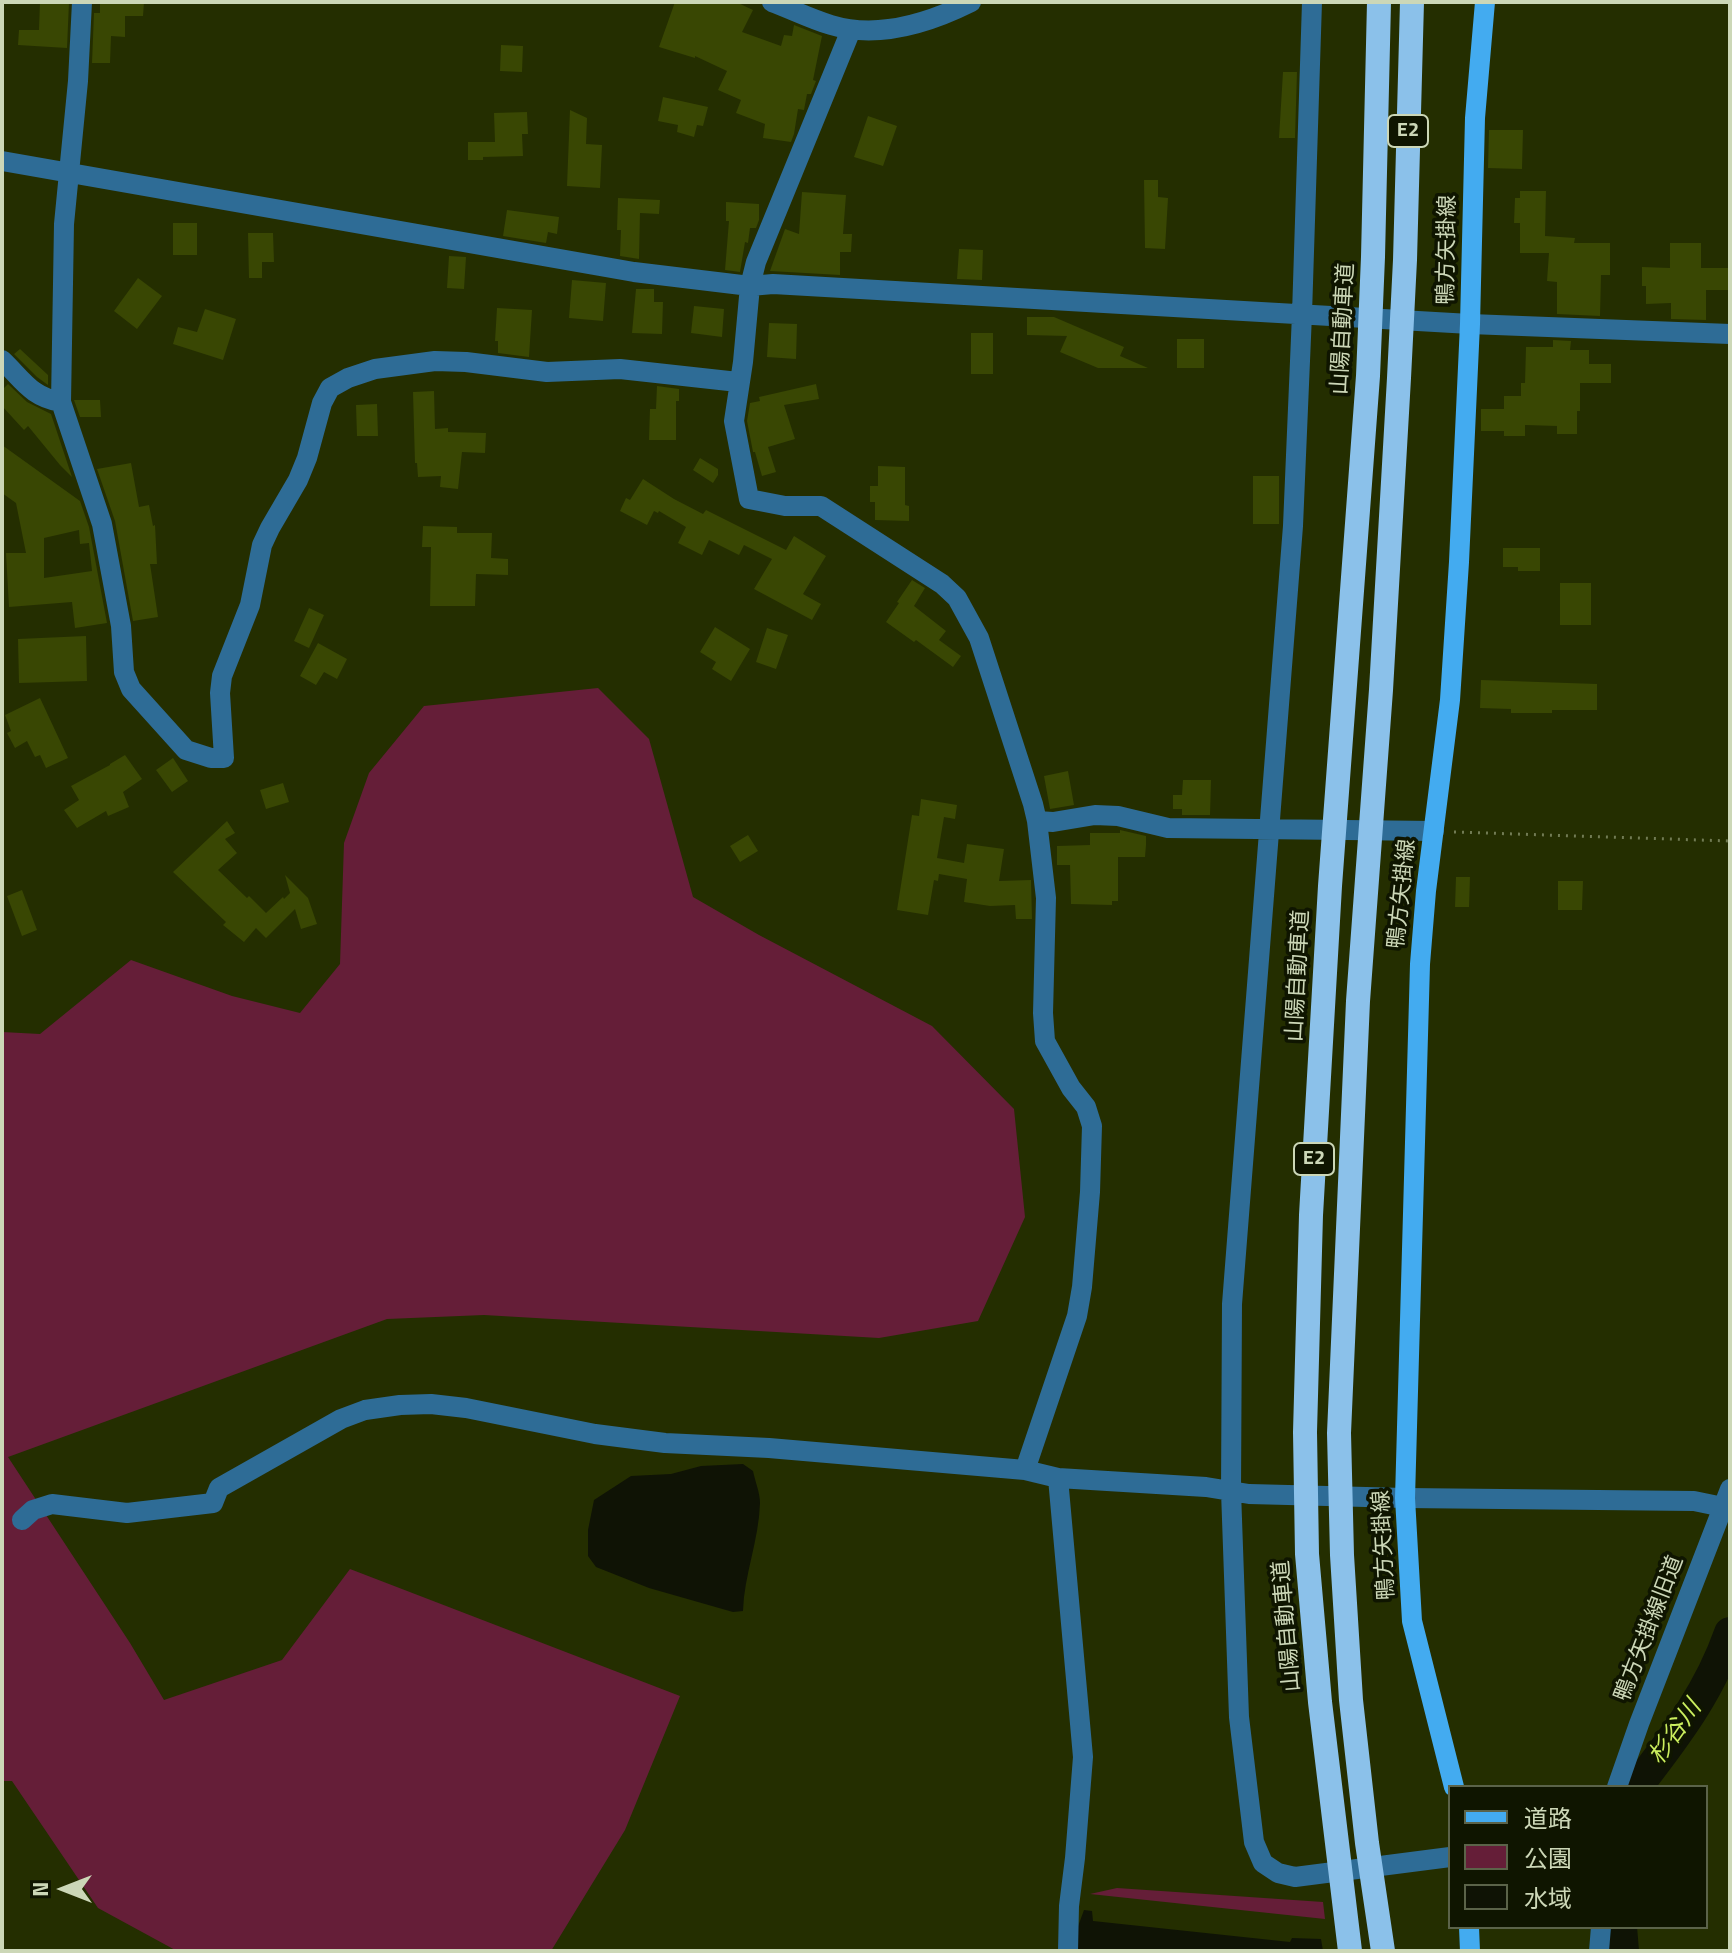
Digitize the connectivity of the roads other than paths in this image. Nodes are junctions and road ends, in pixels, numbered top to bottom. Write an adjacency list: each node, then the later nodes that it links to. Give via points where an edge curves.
1 (82, 2): 10 (street)
2 (772, 2): 8 (street)
3 (971, 2): 8 (street, via 910,25)
4 (1312, 2): 12 (street)
5 (1379, 2): 33 (highway, 山陽自動車道 / E2, via 1368,376 1330,886 1305,1432 1307,1554)
6 (1412, 2): 34 (highway, E2, via 1399,378 1358,1001 1339,1433 1351,1700)
7 (1485, 2): 13 (main road, 鴨方矢掛線, via 1475,118)
8 (851, 30): 11 (street)
9 (2, 161): 10 (street)
10 (69, 173): 11 (street, via 634,272); 17 (street)
11 (750, 286): 12 (street); 16 (street)
12 (1302, 314): 13 (street); 19 (street, via 1293,526)
13 (1470, 324): 14 (street); 20 (main road, 鴨方矢掛線, via 1451,685)
14 (1730, 334)
15 (2, 360): 17 (street, via 33,393)
16 (738, 382): 17 (street, via 620,369 547,372 435,361 375,369 330,388 298,480 262,545 250,605 222,676 224,758 186,750 131,689 102,524); 18 (street, via 734,421 749,499 821,506 957,598 979,638)
17 (61, 402)
18 (1037, 821): 19 (street, via 1107,815 1168,828); 21 (street, via 1046,898 1045,1041 1092,1126 1077,1316)
19 (1268, 830): 20 (street); 23 (street, via 1232,1304)
20 (1434, 831): 24 (main road, 鴨方矢掛線, via 1417,1029)
21 (1025, 1470): 22 (street); 26 (street, via 665,1443 466,1408 400,1405 341,1419 219,1488 213,1503 127,1513 52,1504)
22 (1058, 1478): 23 (street); 32 (street, via 1083,1757)
23 (1231, 1491): 24 (street); 29 (street, via 1239,1717 1254,1842 1263,1863 1295,1877)
24 (1405, 1498): 25 (street); 27 (main road, 鴨方矢掛線, via 1412,1621)
25 (1726, 1498): 28 (street, 鴨方矢掛線旧道)
26 (22, 1520)
27 (1453, 1785)
28 (1618, 1785)
29 (1448, 1857)
30 (1469, 1929): 35 (main road)
31 (1601, 1929): 36 (street)
32 (1068, 1951)
33 (1350, 1951)
34 (1383, 1951)
35 (1470, 1951)
36 (1599, 1951)

